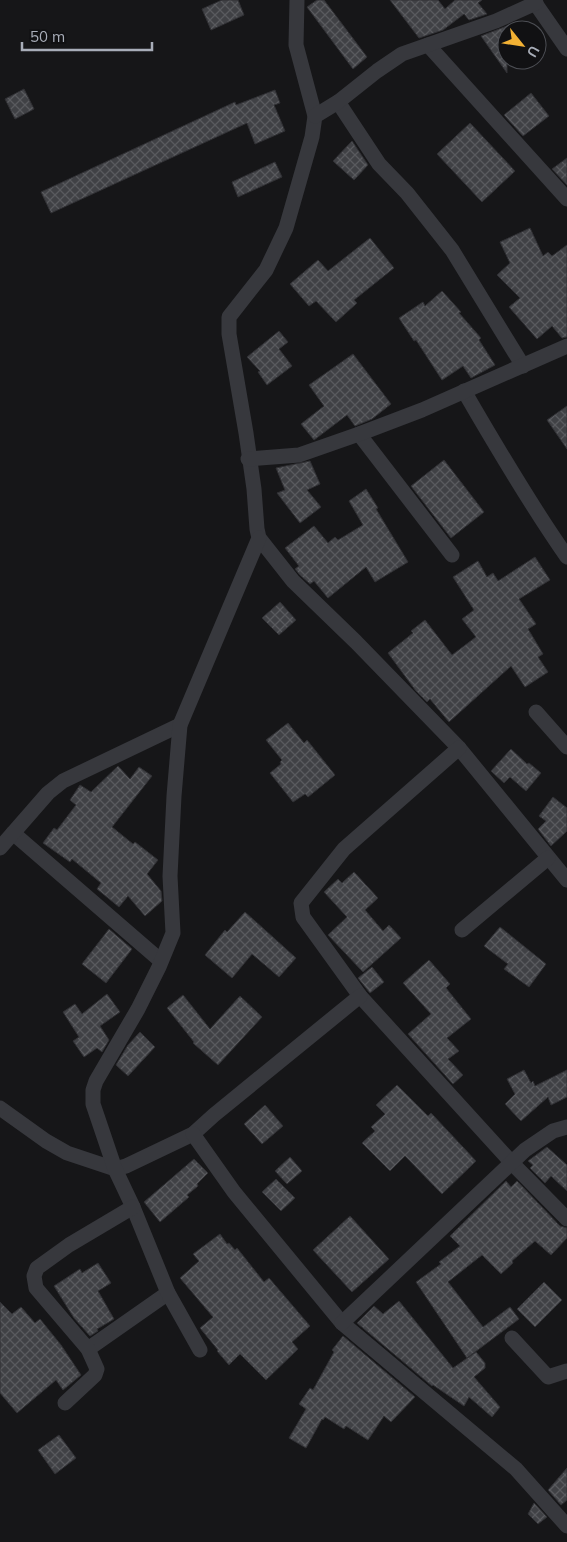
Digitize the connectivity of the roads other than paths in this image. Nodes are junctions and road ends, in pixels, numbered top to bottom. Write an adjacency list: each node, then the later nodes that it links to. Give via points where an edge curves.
1 (297, 0): 6 (street, via 296,45)
2 (534, 2): 3 (street, via 496,21); 4 (street)
3 (428, 45): 5 (street, via 402,54); 7 (street)
4 (567, 49)
5 (338, 102): 6 (street); 9 (street, via 379,164 407,193 452,250)
6 (315, 116): 12 (street, via 286,228 266,270 229,317)
7 (567, 199)
8 (567, 346): 9 (street)
9 (523, 366): 10 (street)
10 (464, 391): 11 (street); 15 (street, via 527,498)
11 (359, 434): 12 (street, via 299,455); 14 (street)
12 (248, 459): 13 (street)
13 (259, 538): 17 (street); 19 (street, via 293,581)
14 (452, 555)
15 (567, 557)
16 (536, 712): 18 (street)
17 (180, 725): 20 (street, via 63,781); 25 (street, via 170,876 173,926)
18 (567, 747)
19 (459, 748): 22 (street); 26 (street, via 344,849 301,903 303,917)
20 (13, 833): 21 (street); 25 (street)
21 (0, 848)
22 (548, 858): 23 (street); 24 (street)
23 (567, 880)
24 (462, 930)
25 (162, 961): 31 (street, via 93,1090 93,1104)
26 (360, 996): 29 (street); 30 (street)
27 (0, 1108): 31 (street, via 46,1142 67,1153)
28 (567, 1127): 30 (street, via 546,1136)
29 (193, 1134): 31 (street); 35 (street, via 234,1192)
30 (512, 1163): 33 (street); 35 (street)
31 (127, 1165): 32 (street)
32 (133, 1207): 34 (street); 37 (street, via 69,1245 37,1268 34,1276 36,1288)
33 (567, 1219)
34 (168, 1293): 37 (street); 38 (street)
35 (342, 1323): 41 (street, via 516,1469)
36 (512, 1338): 39 (street, via 548,1377)
37 (88, 1349): 40 (street, via 97,1372)
38 (200, 1350)
39 (567, 1371)
40 (65, 1403)
41 (567, 1526)

